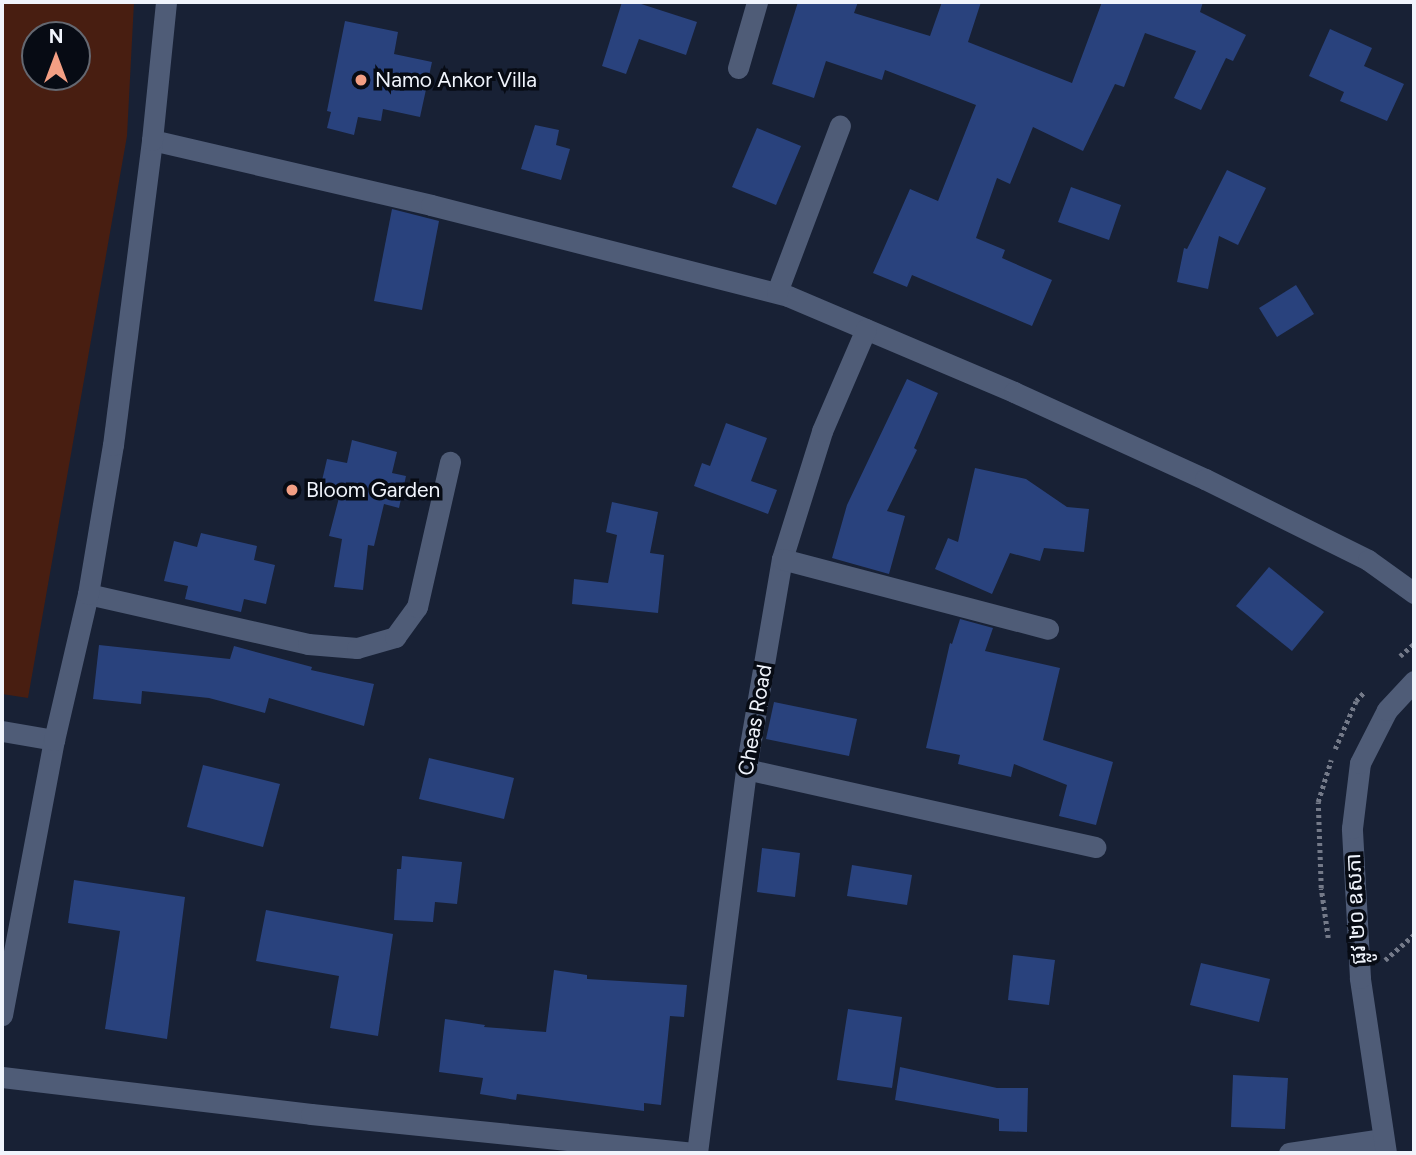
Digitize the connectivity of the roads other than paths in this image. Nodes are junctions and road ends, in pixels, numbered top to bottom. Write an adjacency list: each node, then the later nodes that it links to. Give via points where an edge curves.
1 (166, 2): 5 (street)
2 (757, 2): 3 (street)
3 (738, 68)
4 (840, 125): 6 (street)
5 (152, 140): 6 (street); 11 (street, via 113,445)
6 (777, 292): 7 (street)
7 (866, 329): 9 (street, Cheas Road, via 822,431); 10 (street, via 1205,479 1368,560)
8 (450, 462): 11 (street, via 417,607 395,637 357,648 308,644)
9 (782, 559): 12 (street); 16 (street, Cheas Road)
10 (1414, 593)
11 (88, 594): 15 (street)
12 (1048, 629)
13 (1414, 681): 20 (street, ផ្លូវ ២០ ឧសភា, via 1373,733 1360,763 1354,796 1354,904 1360,978)
14 (2, 731): 15 (street)
15 (54, 740): 18 (street)
16 (746, 769): 17 (street); 21 (street, Cheas Road)
17 (1095, 847)
18 (2, 1015)
19 (2, 1077): 21 (street)
20 (1384, 1146): 22 (street)
21 (695, 1153)
22 (1289, 1153)

